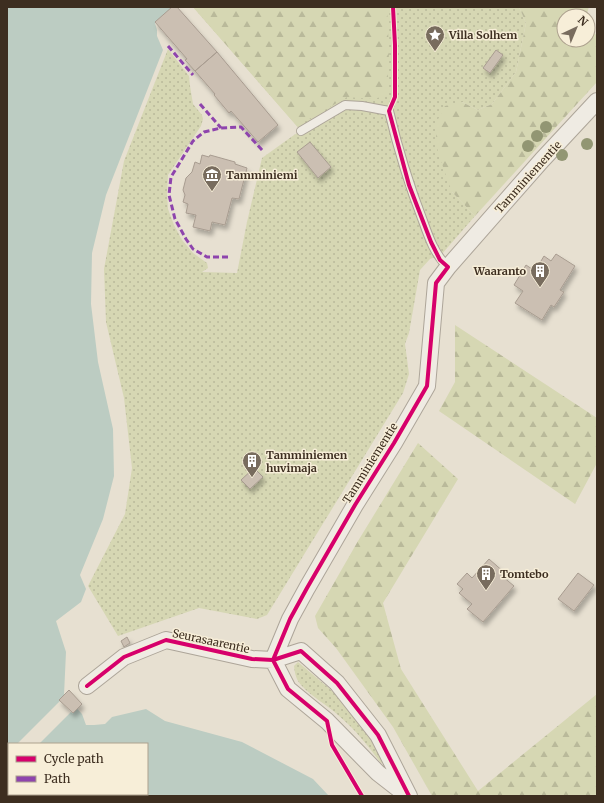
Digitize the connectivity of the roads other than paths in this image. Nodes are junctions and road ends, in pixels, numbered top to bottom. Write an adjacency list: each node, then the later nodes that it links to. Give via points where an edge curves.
1 (597, 101): 3 (street, Tamminiementie)
2 (301, 132): 3 (lane, via 345,106 362,106 389,112 409,185 431,242 440,260)
3 (448, 267): 4 (street, Tamminiementie, via 436,283 427,386 307,588 290,619)
4 (273, 660): 5 (street, Seurasaarentie, via 252,659 166,640 124,657); 6 (street, Seurasaarentie, via 288,689 328,721 378,773); 6 (street, Seurasaarentie, via 301,651 337,683 378,735)
5 (87, 686)
6 (408, 796)

